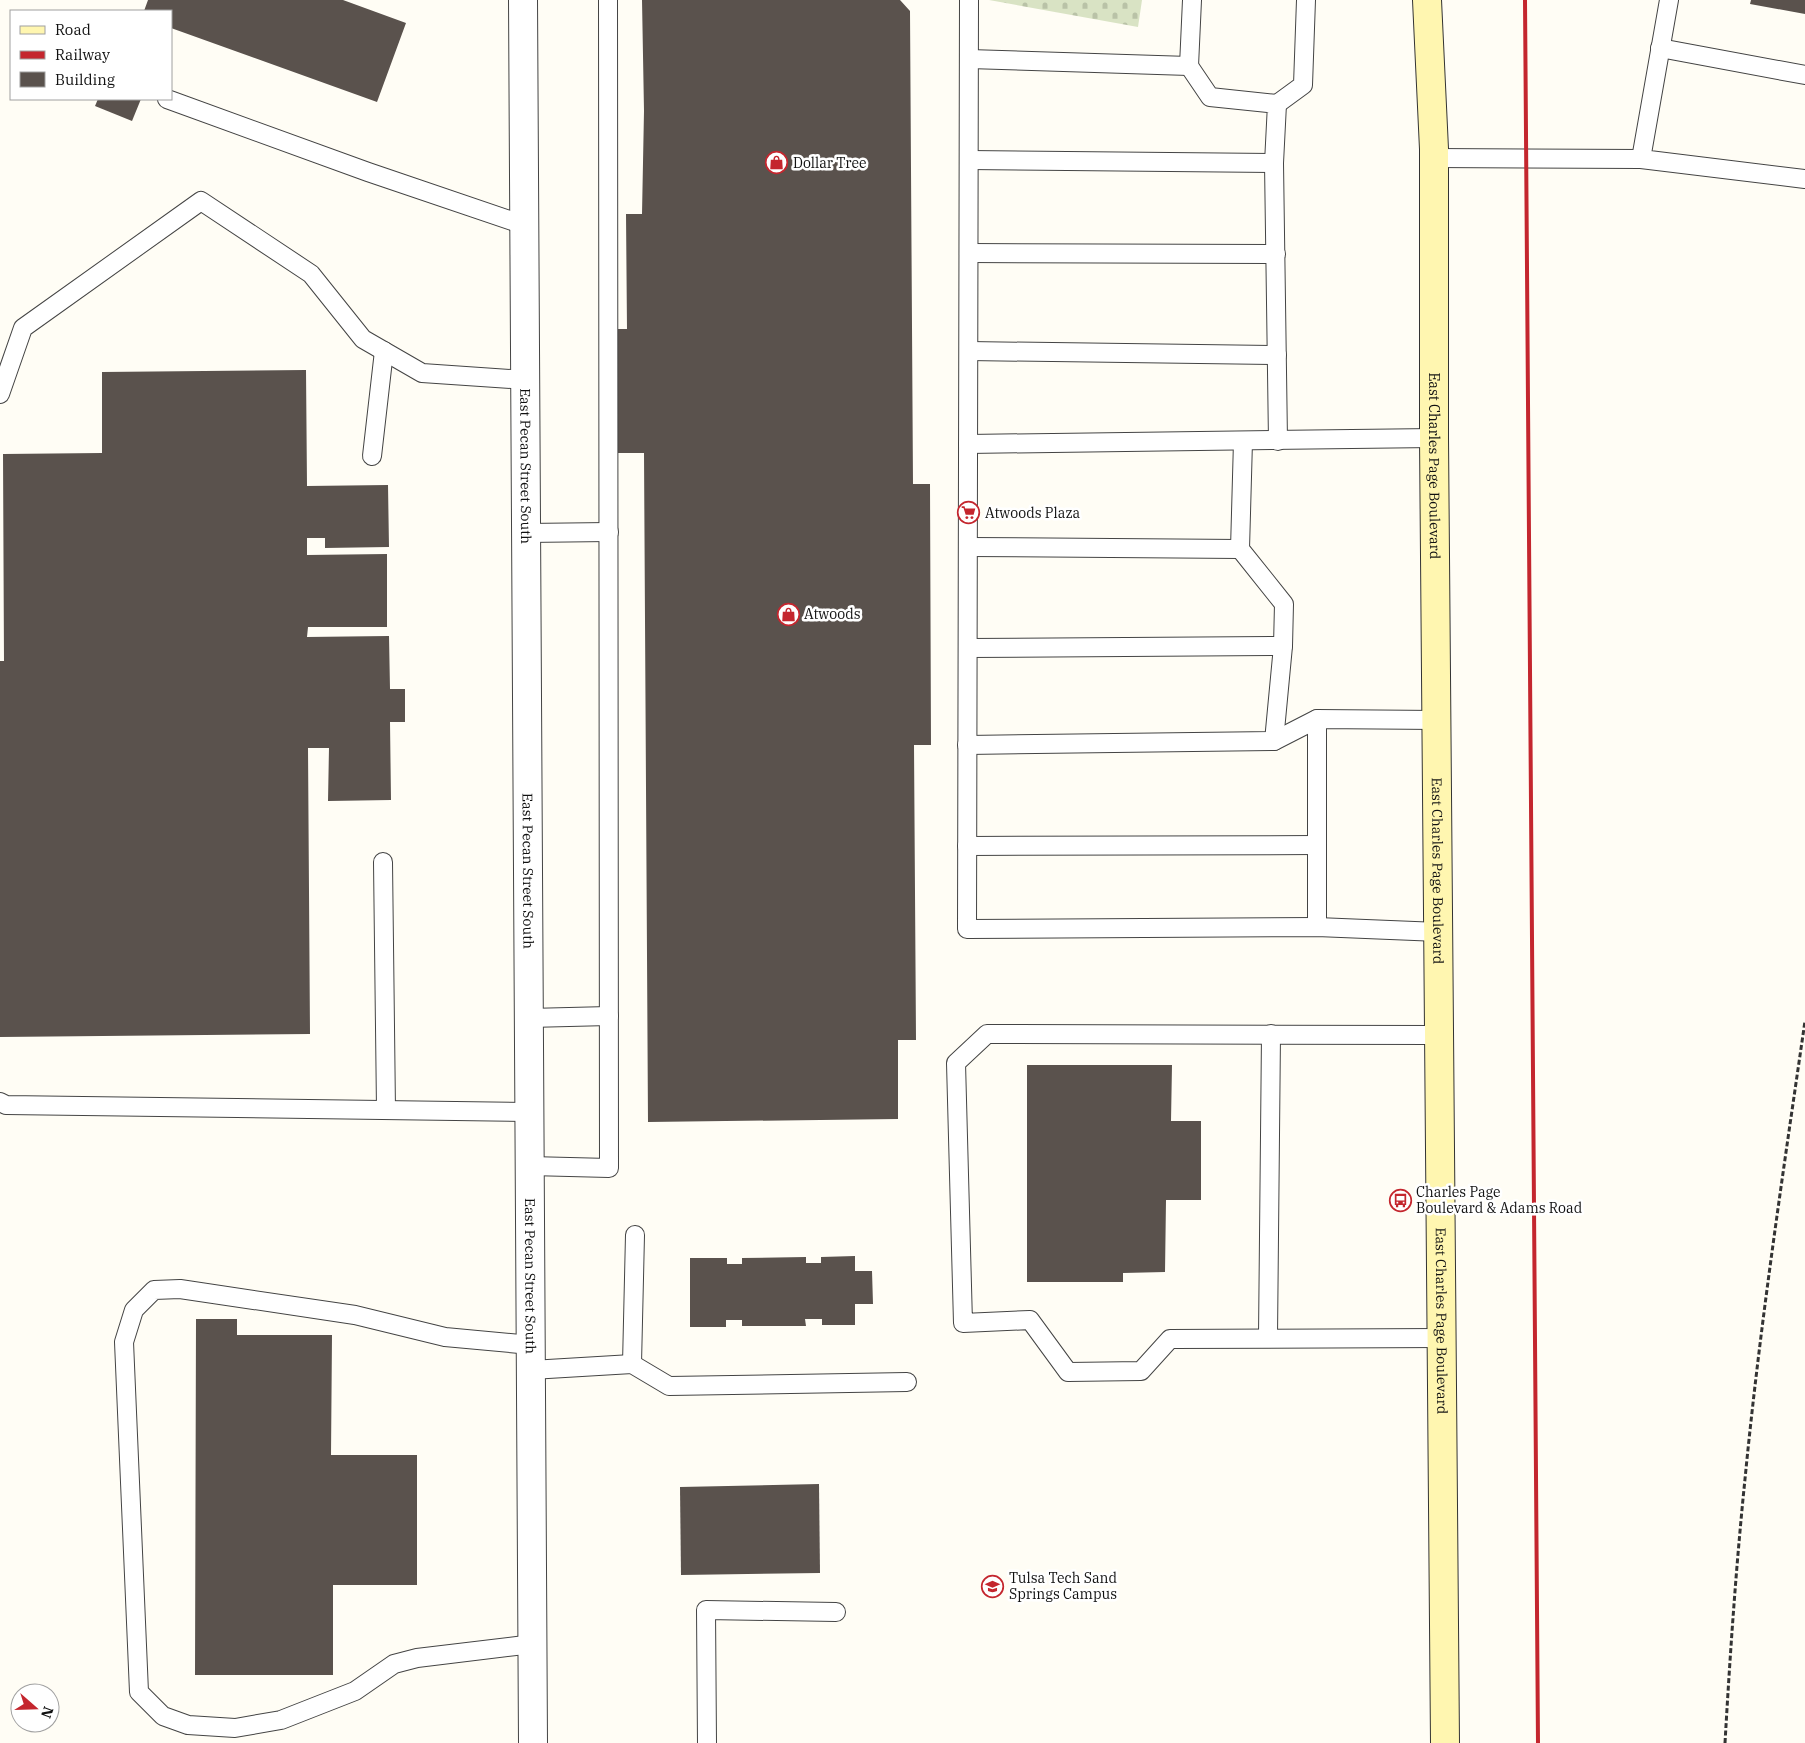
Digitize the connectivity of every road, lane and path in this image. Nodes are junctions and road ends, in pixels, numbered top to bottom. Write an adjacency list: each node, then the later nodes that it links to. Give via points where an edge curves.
1 (523, 0): 19 (street, East Pecan Street South)
2 (608, 0): 32 (lane)
3 (969, 0): 9 (lane)
4 (1192, 0): 10 (lane)
5 (1306, 0): 13 (lane, via 1303,85)
6 (1428, 0): 14 (main road, East Charles Page Boulevard)
7 (1669, 0): 8 (lane)
8 (1660, 48): 11 (lane); 15 (lane)
9 (969, 59): 10 (lane); 16 (lane)
10 (1188, 66): 13 (lane, via 1210,97)
11 (1805, 75)
12 (170, 100): 19 (lane)
13 (1277, 104): 17 (lane)
14 (1434, 158): 15 (lane); 27 (main road, East Charles Page Boulevard)
15 (1641, 158): 18 (lane)
16 (969, 160): 17 (lane); 20 (lane)
17 (1274, 163): 21 (lane)
18 (1805, 178)
19 (524, 225): 25 (street, East Pecan Street South)
20 (969, 253): 21 (lane); 23 (lane)
21 (1276, 254): 24 (lane)
22 (384, 351): 25 (lane, via 422,373); 26 (lane, via 363,339 311,274 201,201 22,328); 31 (lane)
23 (969, 351): 24 (lane); 30 (lane)
24 (1277, 356): 29 (lane)
25 (525, 380): 33 (street, East Pecan Street South)
26 (0, 394)
27 (1434, 438): 29 (lane); 39 (main road, East Charles Page Boulevard)
28 (1243, 441): 29 (lane); 30 (lane); 35 (lane)
29 (1278, 441)
30 (968, 444): 34 (lane)
31 (372, 456)
32 (609, 532): 33 (lane); 47 (lane)
33 (526, 533): 48 (street, East Pecan Street South)
34 (968, 547): 35 (lane); 37 (lane)
35 (1240, 549): 36 (lane, via 1284,604)
36 (1283, 646): 37 (lane); 40 (lane)
37 (968, 648): 41 (lane)
38 (1317, 719): 39 (lane); 40 (lane); 43 (lane)
39 (1437, 720): 46 (main road, East Charles Page Boulevard)
40 (1274, 741): 41 (lane)
41 (967, 745): 42 (lane)
42 (967, 846): 43 (lane); 45 (lane, via 967,929)
43 (1317, 846): 45 (lane)
44 (383, 862): 53 (lane)
45 (1317, 927): 46 (lane)
46 (1439, 932): 51 (main road, East Charles Page Boulevard)
47 (609, 1016): 48 (lane); 55 (lane, via 609,1168)
48 (529, 1018): 54 (street, East Pecan Street South)
49 (1805, 1021): 67 (path, via 1745,1479)
50 (1271, 1034): 51 (lane); 57 (lane); 57 (lane, via 987,1034 956,1063 963,1324 1030,1320 1068,1372 1141,1371 1170,1339)
51 (1439, 1034): 58 (main road, East Charles Page Boulevard)
52 (0, 1102): 53 (lane, via 6,1105)
53 (386, 1110): 54 (lane)
54 (530, 1112): 55 (street, East Pecan Street South)
55 (530, 1166): 59 (street, East Pecan Street South)
56 (635, 1235): 60 (lane)
57 (1268, 1337): 58 (lane)
58 (1442, 1338): 66 (main road, East Charles Page Boulevard)
59 (531, 1357): 60 (lane); 63 (street, East Pecan Street South); 63 (lane, via 355,1315 180,1289 154,1290 134,1310 124,1342 139,1692 163,1716 188,1725 235,1728 280,1720 355,1691 394,1664 417,1658)
60 (632, 1364): 61 (lane, via 669,1386)
61 (908, 1382)
62 (836, 1612): 65 (lane, via 706,1610)
63 (533, 1644): 64 (street, East Pecan Street South)
64 (533, 1743)
65 (707, 1743)
66 (1445, 1743)
67 (1724, 1743)

